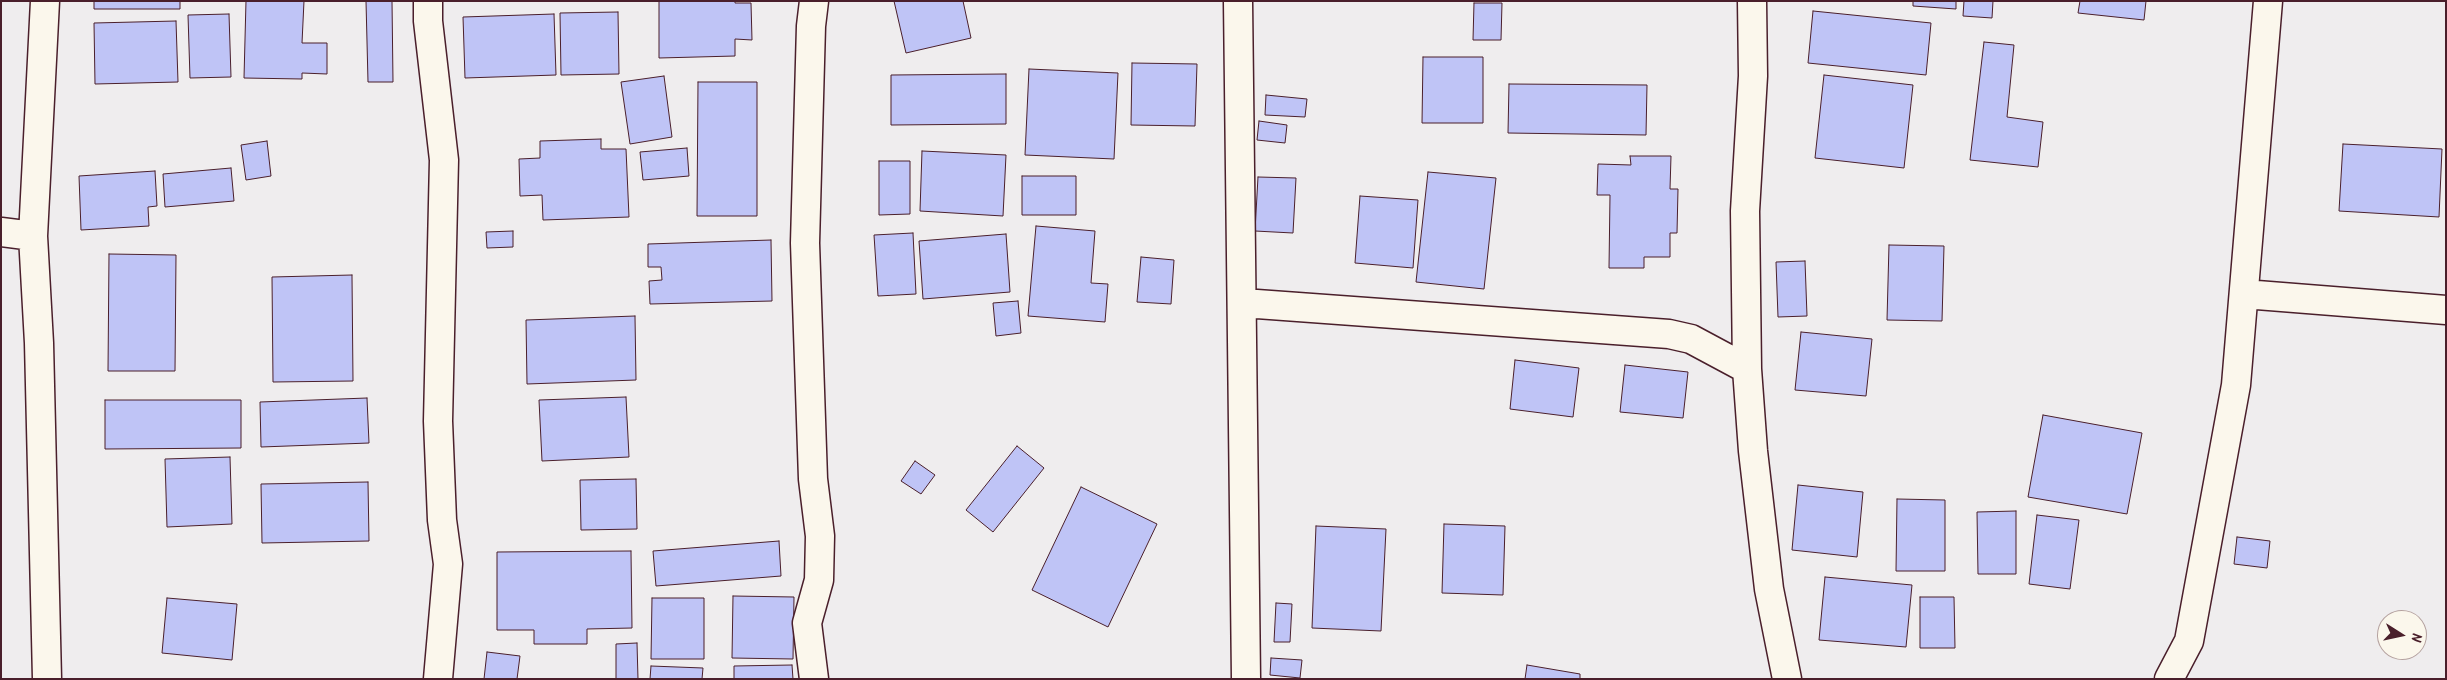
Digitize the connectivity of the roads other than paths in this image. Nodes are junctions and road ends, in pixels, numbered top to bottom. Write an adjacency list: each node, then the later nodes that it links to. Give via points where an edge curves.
1 (45, 1): 8 (street)
2 (428, 1): 14 (street, via 444,160 438,421 442,520 448,564)
3 (814, 1): 15 (street, via 810,26 805,243 813,479 820,536 819,580 807,623)
4 (1238, 1): 10 (street)
5 (1752, 1): 12 (street, via 1753,76 1745,211)
6 (2268, 1): 9 (street)
7 (1, 232): 8 (street)
8 (33, 236): 13 (street)
9 (2244, 294): 11 (street); 18 (street, via 2236,385 2189,641)
10 (1243, 302): 12 (street, via 1669,334 1691,339); 16 (street)
11 (2446, 310)
12 (1746, 369): 17 (street, via 1769,589)
13 (48, 679)
14 (438, 679)
15 (814, 679)
16 (1246, 679)
17 (1787, 679)
18 (2169, 679)

